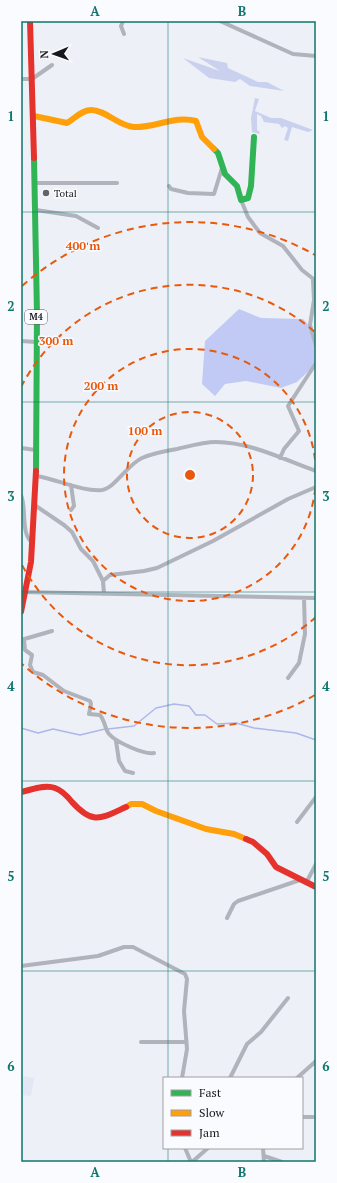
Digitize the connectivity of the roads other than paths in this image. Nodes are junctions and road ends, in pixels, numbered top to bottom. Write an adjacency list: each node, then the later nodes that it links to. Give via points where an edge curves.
1 (30, 21): 8 (street, M4)
2 (123, 21): 4 (street, via 121,26)
3 (220, 21): 5 (street, via 293,54)
4 (124, 34)
5 (316, 56)
6 (52, 65): 8 (street)
7 (21, 79): 8 (street)
8 (32, 79): 9 (street, M4)
9 (34, 116): 11 (street, via 67,123 80,113 94,110 127,126 138,127 194,120 202,137 216,149); 12 (street, M4)
10 (254, 137): 15 (street, via 252,186 248,198)
11 (223, 168): 14 (street, via 214,194 188,193 171,189); 15 (street, via 225,174 237,186)
12 (36, 182): 13 (street); 16 (street, M4)
13 (117, 183)
14 (169, 186)
15 (241, 200): 18 (street, via 248,217 260,233 284,246 302,270)
16 (36, 210): 17 (street, via 76,216); 20 (street, M4)
17 (98, 228)
18 (314, 280): 21 (street, via 310,325)
19 (21, 341): 20 (street)
20 (36, 342): 24 (street, M4)
21 (316, 346)
22 (316, 363): 25 (street, via 288,406 300,431 284,449)
23 (21, 448): 24 (street)
24 (36, 450): 27 (street, M4)
25 (280, 458): 26 (street); 28 (street, via 242,446 207,443 143,457 103,490)
26 (316, 471)
27 (36, 476): 28 (street); 32 (street, M4)
28 (71, 485): 33 (street, via 74,506)
29 (316, 487): 35 (street, via 156,568 110,575)
30 (21, 495): 31 (street)
31 (22, 502): 34 (street, via 26,535)
32 (36, 506): 34 (street, M4); 35 (street, via 68,528 81,549 93,561)
33 (71, 510)
34 (34, 544): 36 (street, M4)
35 (103, 581): 37 (street)
36 (23, 592): 37 (street); 40 (street, M4)
37 (104, 594): 38 (street)
38 (304, 598): 39 (street); 43 (street, via 305,634 299,663)
39 (316, 598)
40 (21, 612)
41 (52, 630): 42 (street)
42 (22, 640): 44 (street, via 26,650 32,655 30,665 33,672 43,675 64,691 90,701 89,714 100,715 109,734)
43 (288, 678)
44 (116, 741): 45 (street, via 145,754); 46 (street, via 119,761 125,771)
45 (154, 753)
46 (133, 773)
47 (21, 792): 51 (street, via 44,787 55,788 67,796 83,814 93,818 105,817 130,804 142,804 156,812 206,829 234,834 253,842 267,854 274,865)
48 (316, 797): 49 (street)
49 (297, 822)
50 (316, 864): 51 (street)
51 (303, 882): 52 (street); 53 (street, via 238,901)
52 (316, 887)
53 (227, 918)
54 (21, 966): 57 (street, via 98,956 124,947 133,947 186,976)
55 (288, 998): 60 (street, via 264,1028 247,1044)
56 (141, 1042): 57 (street)
57 (186, 1042): 59 (street)
58 (316, 1061): 61 (street)
59 (182, 1077)
60 (230, 1077)
61 (298, 1077)
62 (303, 1117): 63 (street)
63 (313, 1117)
64 (185, 1149): 68 (street)
65 (207, 1149): 68 (street)
66 (263, 1149): 67 (street)
67 (264, 1156): 69 (street); 70 (street)
68 (191, 1162)
69 (264, 1162)
70 (282, 1162)

